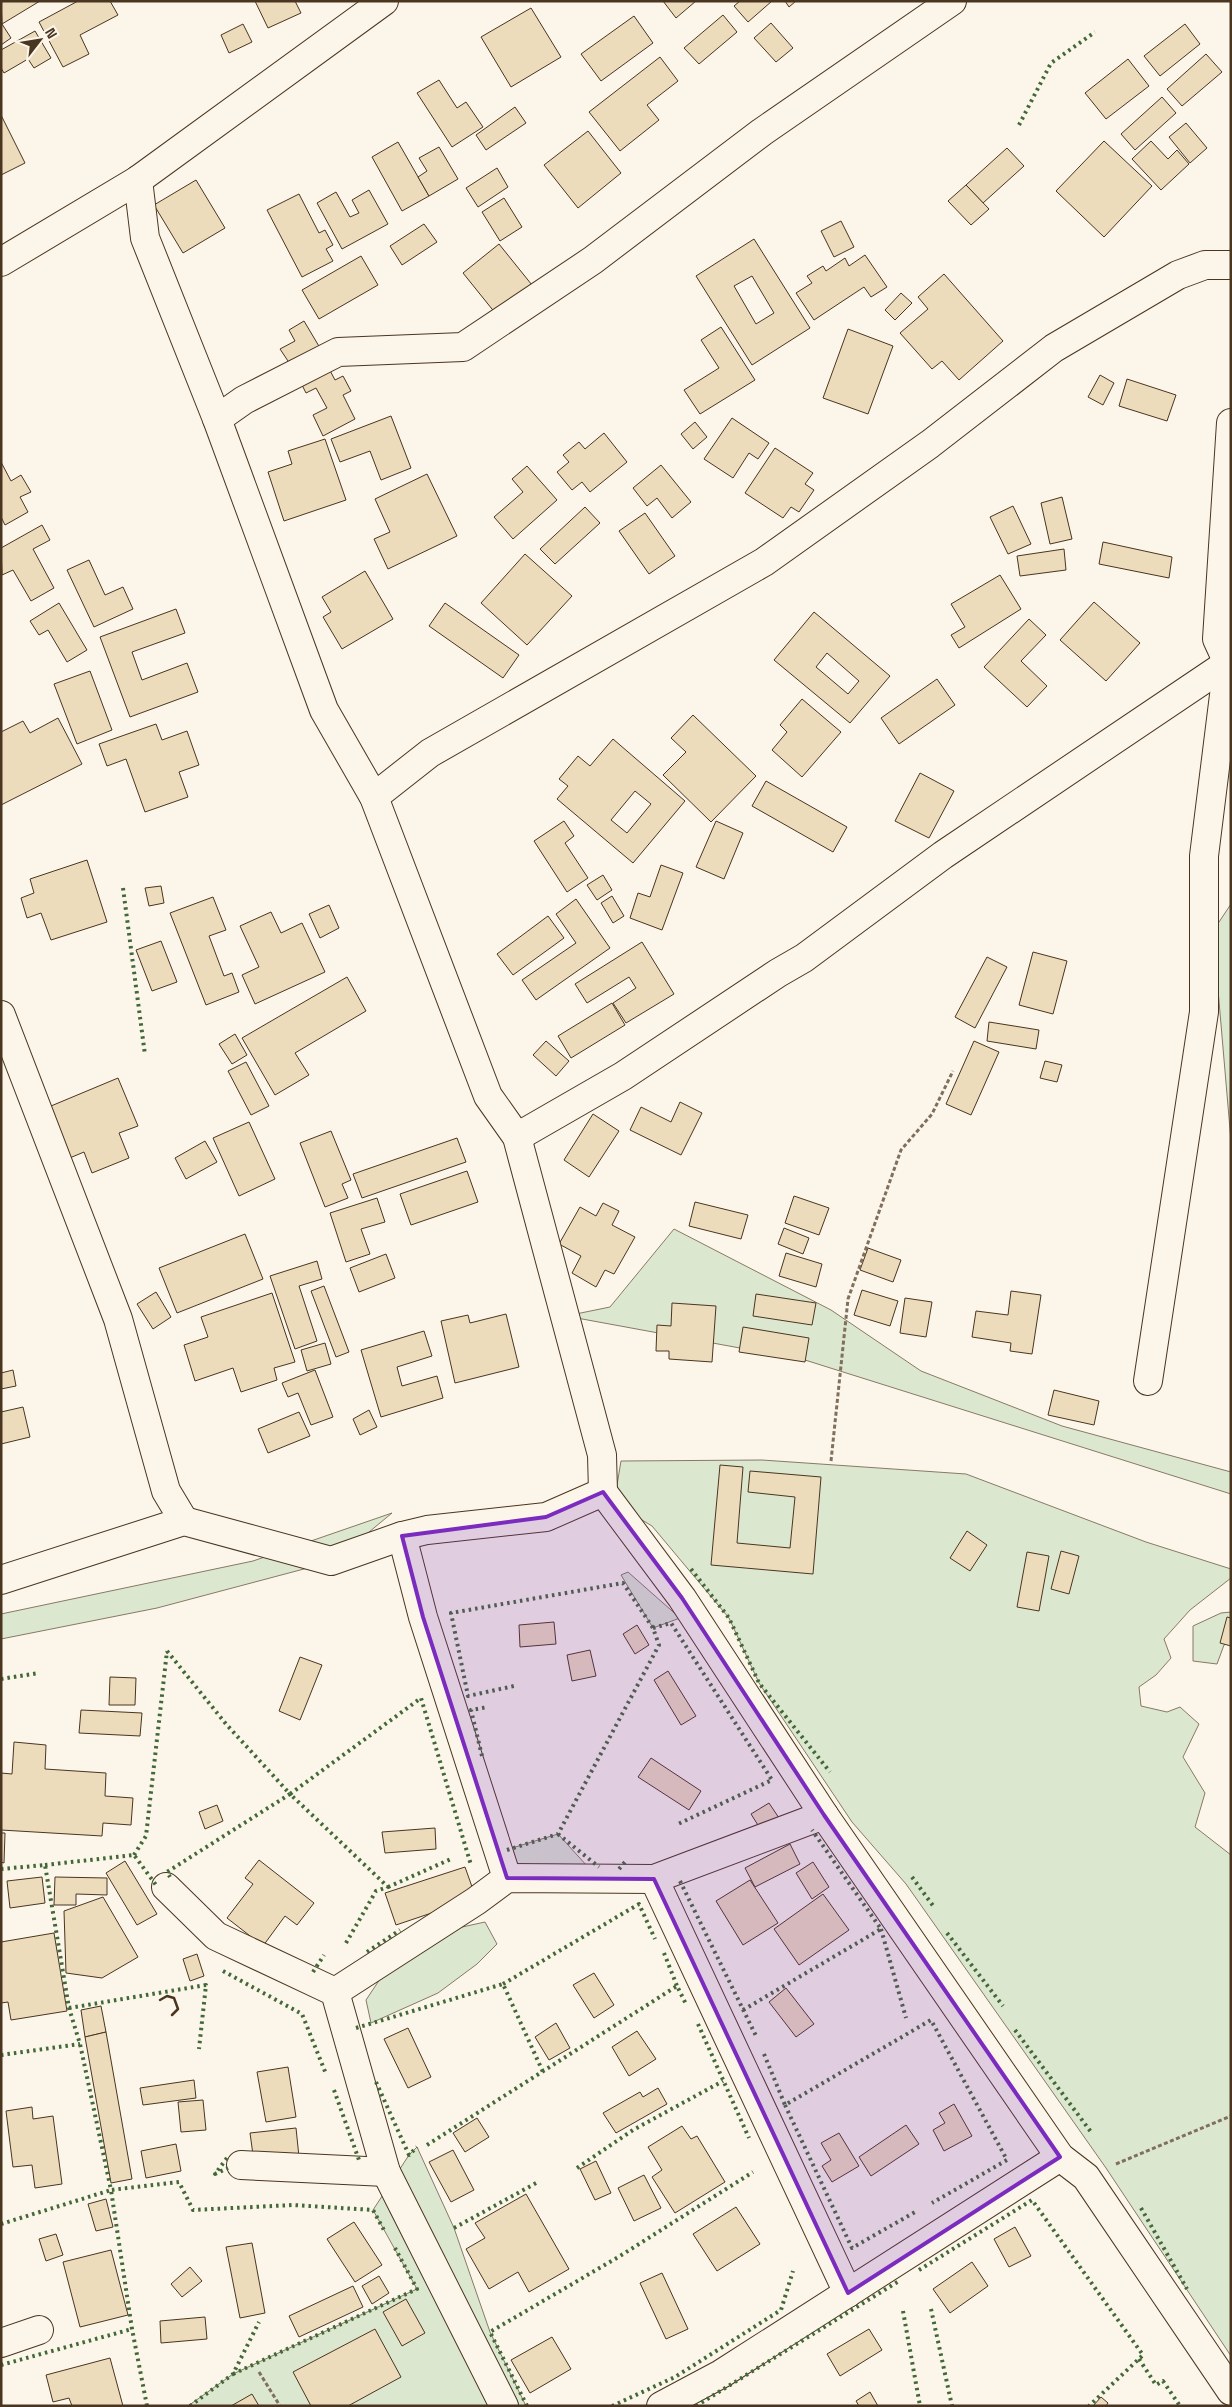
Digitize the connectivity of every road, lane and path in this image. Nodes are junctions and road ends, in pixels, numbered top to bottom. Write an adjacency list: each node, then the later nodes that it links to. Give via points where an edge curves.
1 (384, 1): 3 (street)
2 (952, 1): 6 (street, via 762,132 593,260 463,347 338,352 244,400)
3 (138, 180): 4 (street); 6 (street, via 145,238)
4 (1, 262)
5 (1231, 265): 9 (street, via 1206,265 1178,275 1054,348 930,444 764,562 430,753)
6 (217, 419): 9 (street, via 324,710)
7 (1231, 423): 8 (street, via 1216,639)
8 (1228, 663): 12 (street, via 943,855 804,958 623,1076); 13 (street, via 1204,856 1204,1012)
9 (374, 797): 12 (street, via 488,1096)
10 (1, 1015): 16 (street, via 118,1318 166,1491)
11 (953, 1072): 14 (path, via 932,1114 901,1150 848,1299)
12 (517, 1137): 15 (street, via 602,1456)
13 (1148, 1381)
14 (831, 1461)
15 (603, 1492): 17 (street, via 546,1516 426,1530); 19 (street, via 682,1598)
16 (184, 1521): 17 (street, via 331,1561); 18 (street)
17 (402, 1536): 20 (street, via 423,1617)
18 (1, 1580)
19 (824, 1814): 21 (street); 25 (street)
20 (507, 1878): 21 (street); 23 (street, via 476,1902)
21 (654, 1879): 29 (street)
22 (166, 1888): 23 (street, via 216,1936)
23 (335, 1992): 27 (street)
24 (1231, 2116): 28 (path)
25 (1060, 2156): 28 (street); 29 (street)
26 (240, 2165): 27 (street)
27 (386, 2172): 35 (street)
28 (1086, 2177): 33 (street)
29 (848, 2293): 36 (street, via 721,2374)
30 (39, 2330): 31 (street)
31 (1, 2343)
32 (259, 2372): 34 (path)
33 (1231, 2391)
34 (280, 2406)
35 (504, 2406)
36 (661, 2406)

